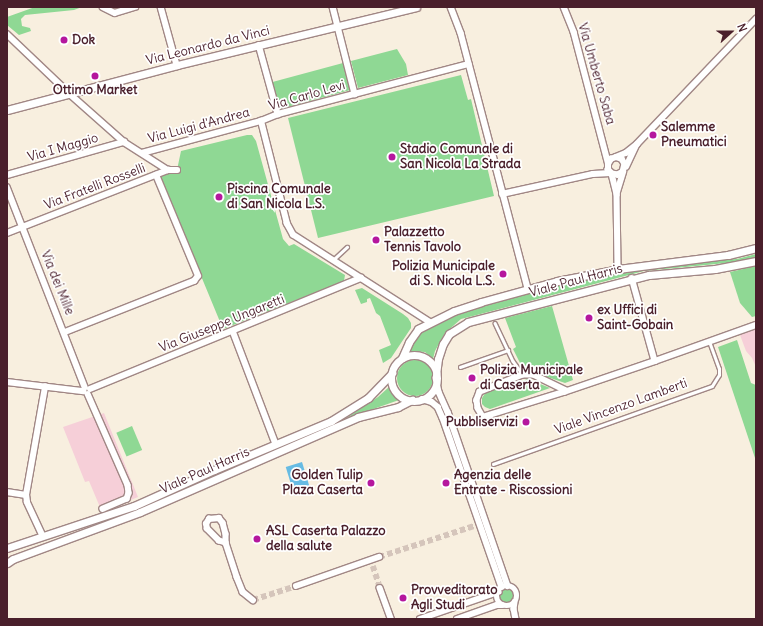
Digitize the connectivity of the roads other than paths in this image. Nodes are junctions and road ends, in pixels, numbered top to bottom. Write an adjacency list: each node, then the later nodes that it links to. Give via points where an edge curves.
1 (103, 7): 2 (street, via 115,13)
2 (135, 7)
3 (161, 7): 13 (street)
4 (333, 7): 9 (street)
5 (416, 7): 9 (street, Via Leonardo da Vinci)
6 (451, 7): 12 (street, via 461,32)
7 (564, 7): 21 (street, Via Umberto Saba, via 574,32)
8 (756, 19): 20 (street)
9 (338, 26): 11 (street, Via Leonardo da Vinci); 15 (street)
10 (7, 34): 14 (street, Via Luigi d'Andrea)
11 (259, 45): 13 (street, Via Leonardo da Vinci); 17 (street)
12 (469, 64): 15 (street, Via Carlo Levi); 33 (street)
13 (177, 65): 14 (street, Via Leonardo da Vinci)
14 (70, 94): 16 (street, Via Leonardo da Vinci); 19 (street, Via Luigi d'Andrea)
15 (355, 94): 17 (street, Via Carlo Levi)
16 (7, 110)
17 (278, 114): 18 (street, Via Carlo Levi)
18 (261, 121): 22 (street, Via Luigi d'Andrea); 39 (street, Via Carlo Levi, via 287,224 300,241)
19 (124, 142): 22 (street, Via Luigi d'Andrea); 31 (street, Via I Maggio)
20 (637, 144): 23 (street, via 626,153); 27 (street)
21 (605, 146): 23 (street, Via Umberto Saba); 24 (street, Via Umberto Saba)
22 (142, 153): 25 (street, Via Luigi d'Andrea)
23 (615, 157): 24 (street); 27 (street, via 622,159)
24 (608, 163): 28 (street); 29 (street)
25 (168, 170): 26 (street, Via Fratelli Rosselli); 30 (street, Via Fratelli Rosselli)
26 (177, 170)
27 (624, 170): 28 (street, via 618,175); 34 (street)
28 (611, 173): 29 (street); 34 (street)
29 (593, 174): 33 (street)
30 (156, 175): 35 (street, Via Fratelli Rosselli); 49 (street, via 198,276 194,281)
31 (7, 176)
32 (7, 187): 35 (street, Via dei Mille)
33 (502, 194): 44 (street)
34 (617, 194): 41 (street)
35 (22, 227): 36 (street, Via Fratelli Rosselli); 49 (street, Via dei Mille)
36 (7, 233)
37 (348, 247): 39 (lane)
38 (756, 248): 41 (street, Viale Paul Harris, via 728,256)
39 (333, 260): 42 (street, Via Carlo Levi)
40 (756, 261): 43 (street, Viale Paul Harris, via 715,269)
41 (618, 269): 44 (street, Viale Paul Harris)
42 (361, 278): 45 (street, Via Carlo Levi); 48 (street, Via Giuseppe Ungaretti)
43 (632, 278): 53 (street); 57 (street, Viale Paul Harris, via 459,326 449,334 443,344)
44 (528, 289): 45 (street, Viale Paul Harris, via 454,310)
45 (429, 322): 52 (street, Viale Paul Harris, via 415,333)
46 (496, 323): 51 (lane)
47 (756, 325): 50 (street)
48 (233, 331): 60 (street, Via Giuseppe Ungaretti); 64 (street)
49 (65, 332): 60 (street, Via dei Mille)
50 (709, 341): 53 (street); 65 (lane, Viale Vincenzo Lamberti, via 719,368 719,374 712,386)
51 (508, 350): 54 (lane); 56 (lane)
52 (402, 358): 55 (street, Viale Paul Harris); 57 (street, via 421,356 431,363)
53 (655, 361): 61 (street)
54 (460, 367)
55 (392, 373): 63 (street, via 392,381 398,394); 64 (street, Viale Paul Harris, via 360,404)
56 (523, 375): 61 (street, via 533,376); 61 (street, via 480,392 477,400 483,417)
57 (436, 377): 62 (street, Viale Paul Harris, via 431,393); 75 (street)
58 (7, 382): 59 (street)
59 (45, 387): 60 (street); 67 (street)
60 (86, 390): 68 (street, Via dei Mille, via 125,478 129,493 127,499)
61 (566, 391)
62 (422, 399): 63 (street, Viale Paul Harris); 77 (street, via 438,407 443,418)
63 (412, 400): 73 (street, Viale Paul Harris, via 398,407 358,417 140,512)
64 (276, 444): 69 (street, Viale Paul Harris, via 134,506)
65 (492, 464)
66 (7, 492): 67 (street)
67 (26, 495): 69 (street)
68 (103, 509)
69 (44, 537): 71 (street, Viale Paul Harris)
70 (226, 544): 70 (street, via 226,534 219,518 209,519 207,529); 78 (street, via 243,592)
71 (7, 548)
72 (380, 557): 74 (street, via 372,563)
73 (7, 563)
74 (296, 586)
75 (508, 586): 77 (street); 79 (street, via 516,592)
76 (380, 588): 82 (street)
77 (500, 589): 80 (street, via 497,598); 83 (street)
78 (253, 600)
79 (515, 602): 81 (street); 85 (street)
80 (502, 605): 81 (street); 84 (street)
81 (509, 606): 85 (street)
82 (391, 619)
83 (420, 619)
84 (457, 619)
85 (516, 619)

